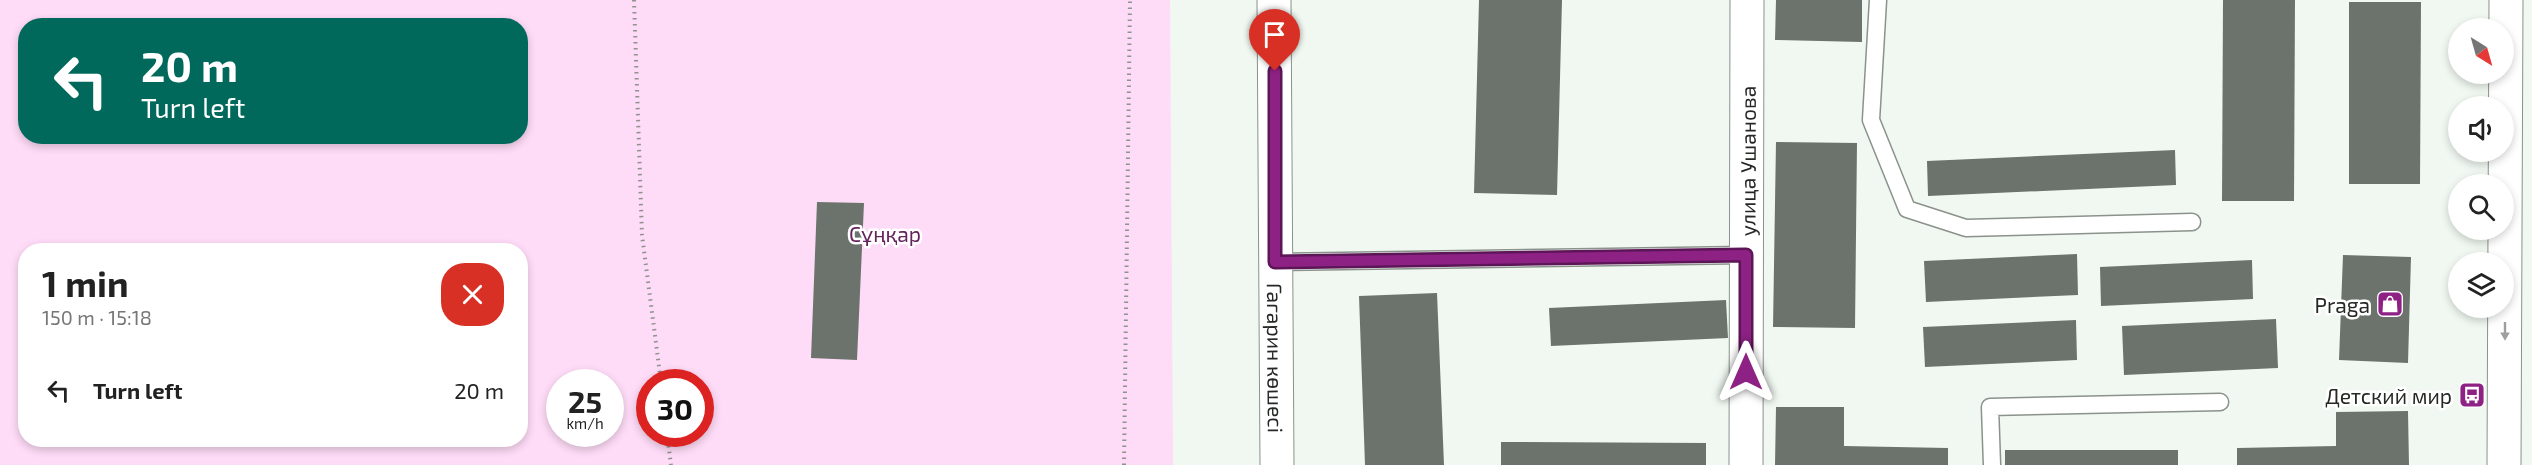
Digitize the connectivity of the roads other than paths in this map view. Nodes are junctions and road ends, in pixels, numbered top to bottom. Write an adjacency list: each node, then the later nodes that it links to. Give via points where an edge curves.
1 (1274, 0): 7 (street, Гагарин көшесі)
2 (1747, 0): 6 (street, улица Ушанова)
3 (1878, 0): 5 (lane, via 1871,120 1906,209 1966,228)
4 (2506, 0): 12 (street, one-way to 12)
5 (2192, 222)
6 (1746, 255): 7 (lane); 10 (street, улица Ушанова)
7 (1275, 262): 9 (street, Гагарин көшесі)
8 (2220, 402): 11 (lane, via 1990,407)
9 (1276, 465)
10 (1746, 465)
11 (1992, 465)
12 (2504, 465)

